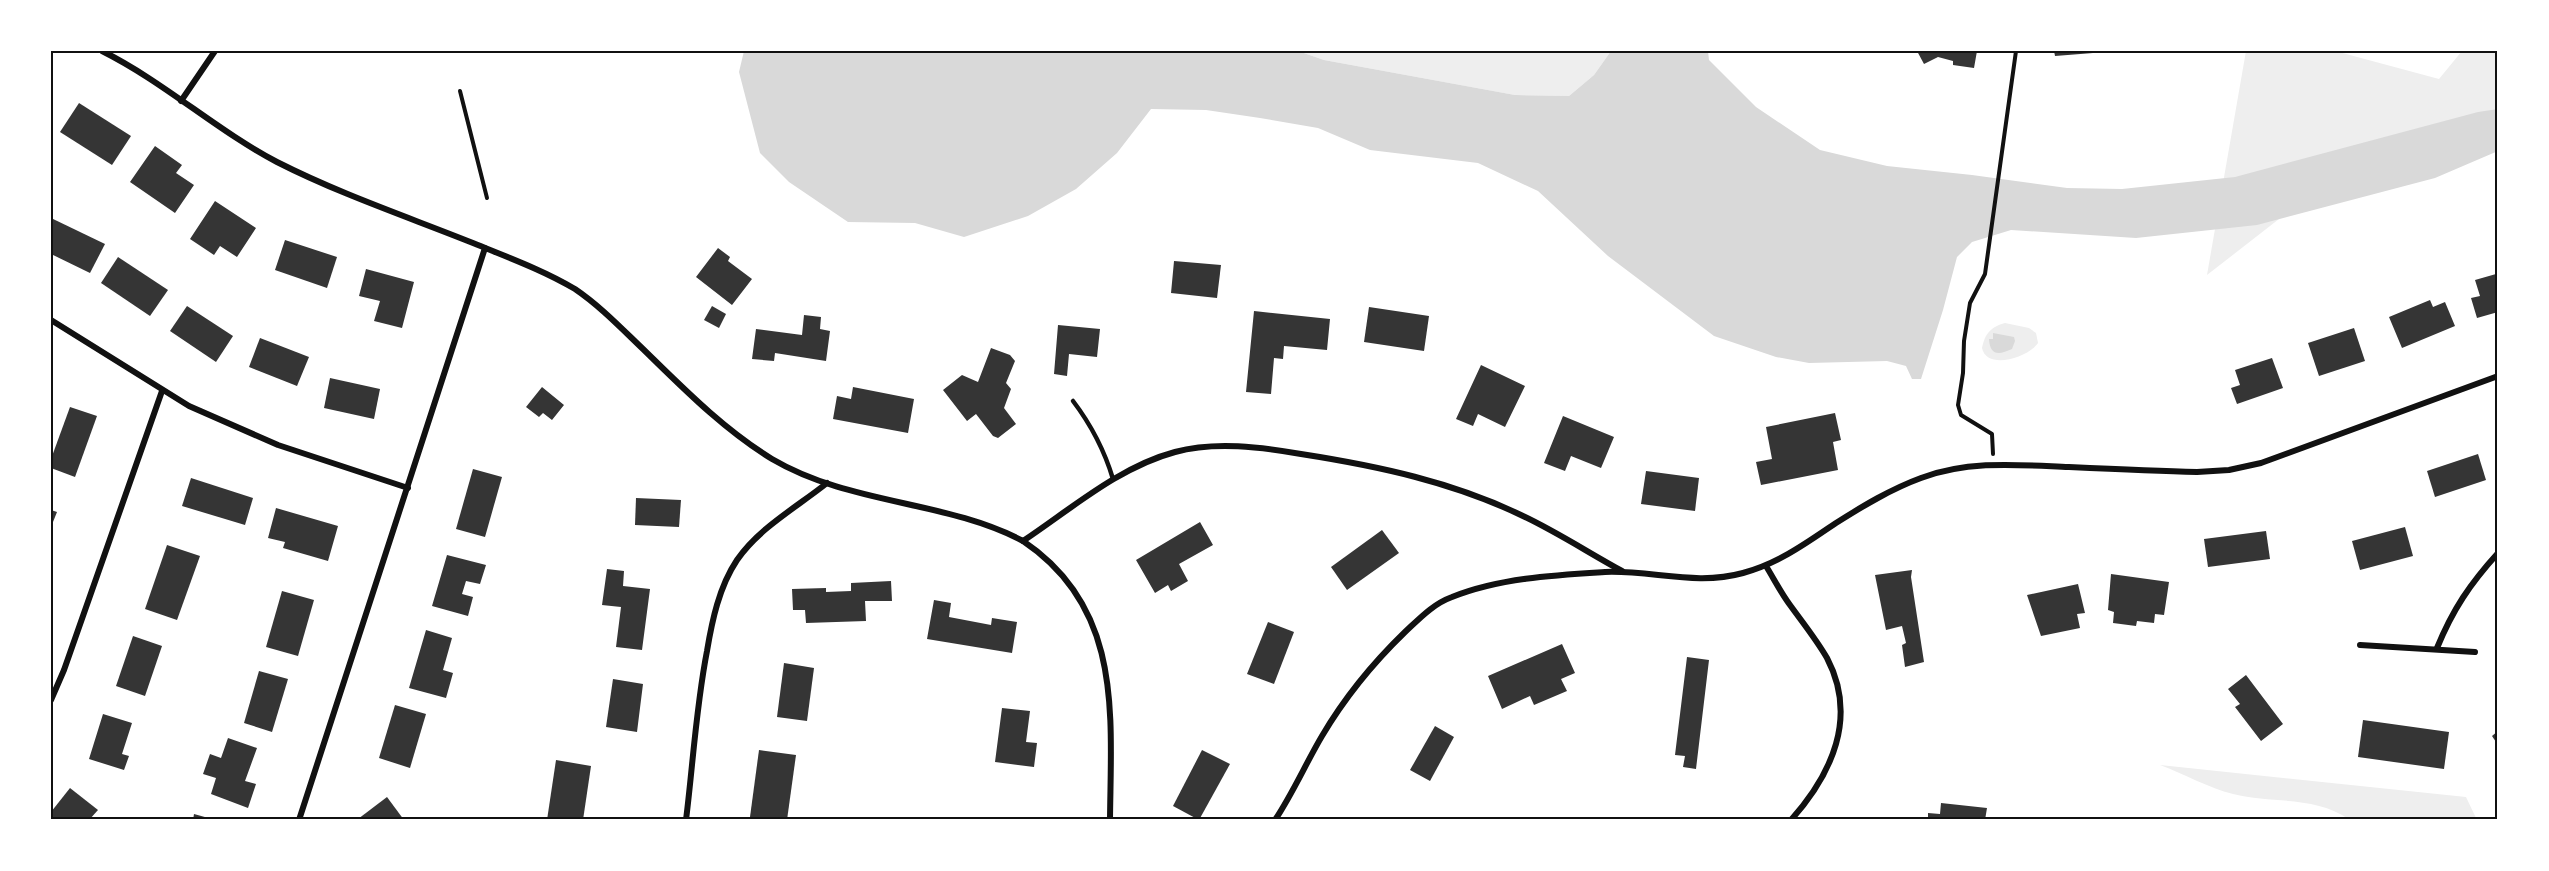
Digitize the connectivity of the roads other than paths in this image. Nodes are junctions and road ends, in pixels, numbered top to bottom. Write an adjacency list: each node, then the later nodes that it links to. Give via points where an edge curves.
1 (102, 51): 3 (street)
2 (215, 51): 3 (street)
3 (181, 101): 4 (street, via 277,162)
4 (486, 248): 10 (street, via 578,292 731,430 771,458); 11 (street)
5 (51, 320): 7 (street)
6 (2498, 376): 14 (street, via 2260,463 2229,470 1994,464 1923,477 1861,508)
7 (162, 391): 11 (street, via 243,431); 19 (street)
8 (1073, 401): 9 (lane, via 1104,449)
9 (1113, 479): 12 (street); 15 (street, via 1148,461 1196,448 1275,450 1357,462 1480,497 1524,516)
10 (827, 483): 12 (street, via 974,520); 21 (street, via 757,537 736,561 723,587 713,616 697,701)
11 (408, 488): 20 (street)
12 (1023, 541): 22 (street, via 1056,566 1069,582 1087,611 1099,642 1111,709)
13 (2498, 553): 17 (street, via 2472,582 2450,616)
14 (1766, 567): 15 (street, via 1718,579 1689,580); 24 (street, via 1827,658 1842,705 1831,761)
15 (1622, 571): 23 (street, via 1514,581 1450,597 1429,610 1368,670 1340,707)
16 (2360, 645): 17 (street)
17 (2437, 648): 18 (street)
18 (2475, 652)
19 (51, 700)
20 (300, 820)
21 (686, 820)
22 (1110, 820)
23 (1275, 820)
24 (1791, 820)

